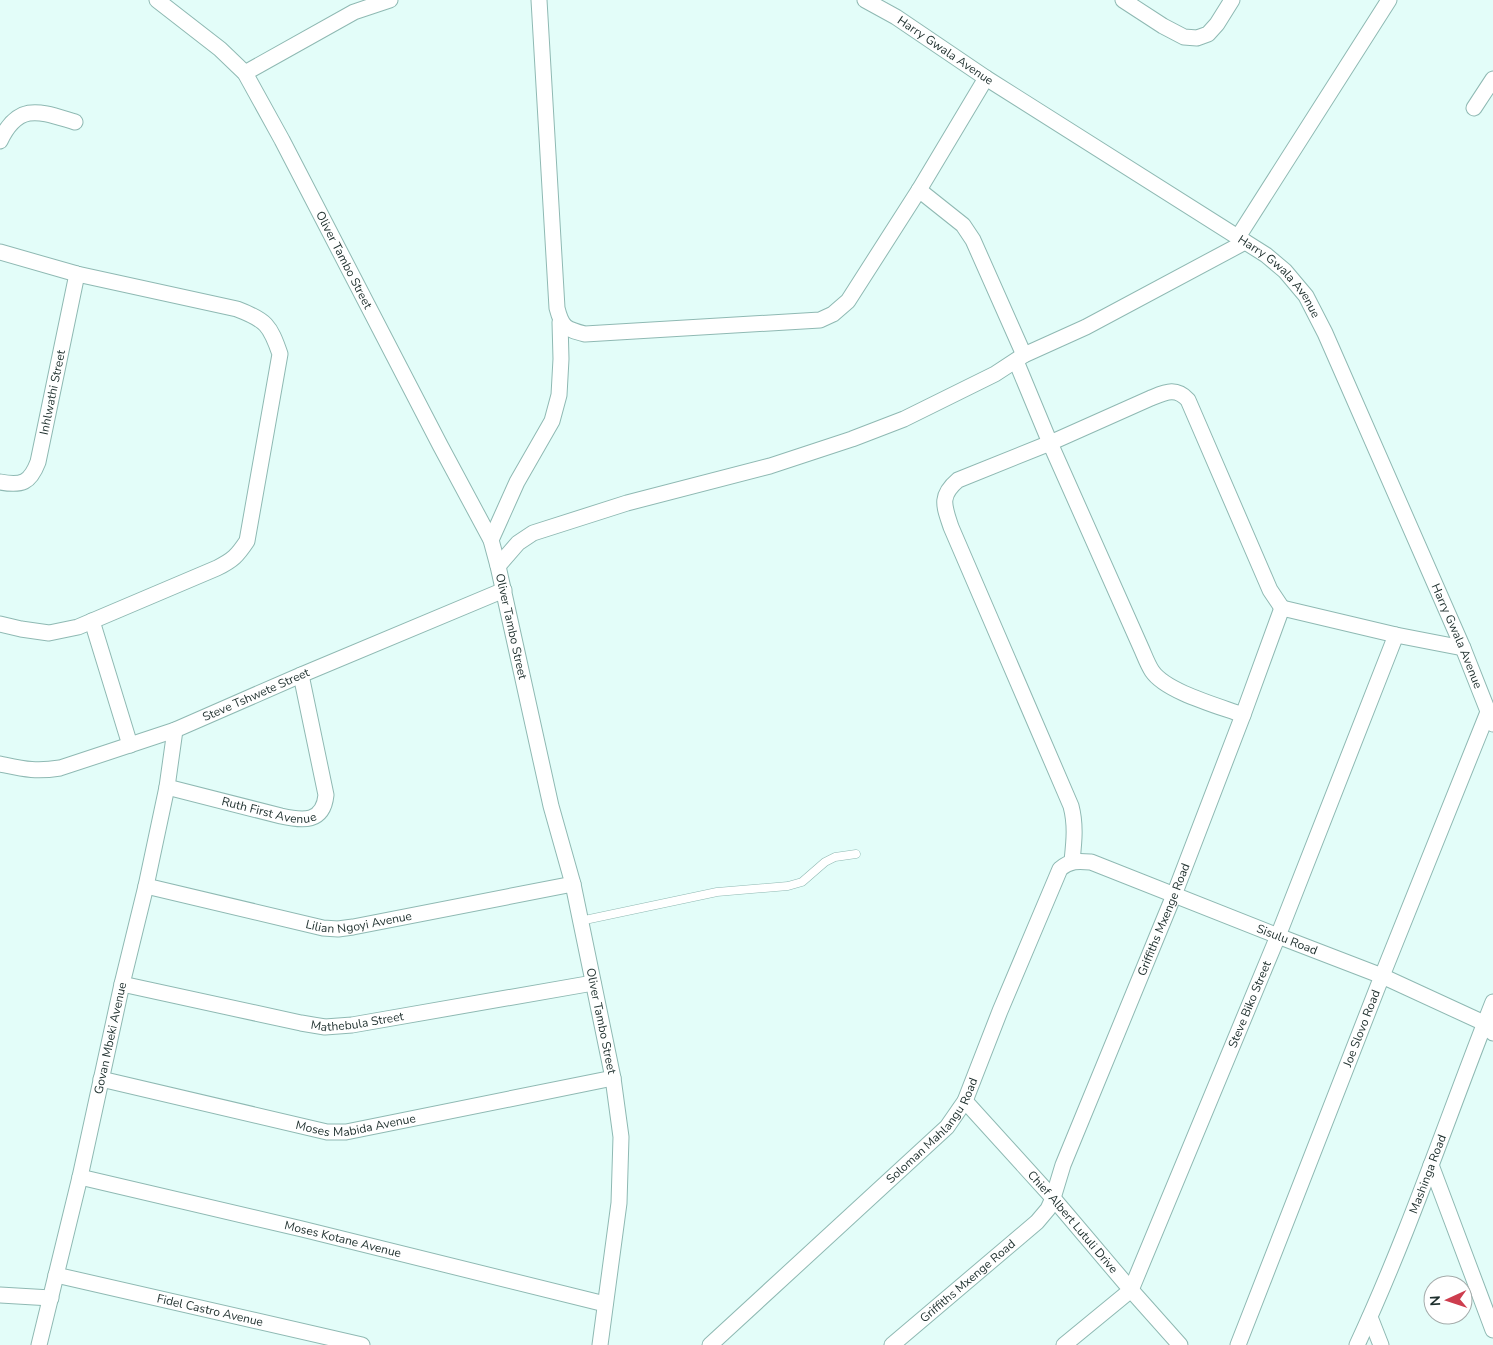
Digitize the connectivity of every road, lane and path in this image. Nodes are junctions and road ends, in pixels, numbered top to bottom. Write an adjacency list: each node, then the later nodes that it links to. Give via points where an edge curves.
1 (157, 0): 8 (street, Oliver Tambo Street)
2 (390, 0): 8 (street, via 354,12)
3 (539, 0): 18 (street)
4 (865, 0): 9 (street, Harry Gwala Avenue, via 896,17)
5 (1123, 0): 6 (street, via 1184,37 1197,38 1208,34)
6 (1232, 0)
7 (1389, 0): 15 (street)
8 (245, 73): 22 (street, Oliver Tambo Street)
9 (986, 78): 14 (street); 15 (street, Harry Gwala Avenue)
10 (1493, 79): 11 (street)
11 (1474, 108)
12 (76, 122): 13 (street, via 43,112 30,112 19,116)
13 (0, 141)
14 (919, 190): 18 (street, via 848,301 820,320 585,334 570,330); 19 (street, via 963,225 973,240)
15 (1242, 240): 19 (street, via 1086,327); 29 (street, Harry Gwala Avenue, via 1286,271 1306,296)
16 (0, 252): 17 (street)
17 (77, 274): 21 (street, Inhlwathi Street, via 38,462 33,475 22,482); 26 (street, via 237,309 258,317 273,333 280,354 247,541 238,555 217,568)
18 (560, 322): 22 (street, via 559,395 552,421 517,482)
19 (1020, 358): 20 (street); 23 (street, via 995,374 904,419 852,439 770,466 627,503 533,533 518,543)
20 (1050, 443): 25 (street, via 1157,395 1174,391 1182,393 1188,400 1270,590); 31 (street, via 1153,672 1180,692); 38 (street, via 958,480 949,487 945,498 951,527 1071,806 1075,836)
21 (0, 482)
22 (491, 540): 23 (street, Oliver Tambo Street)
23 (498, 566): 24 (street, Oliver Tambo Street)
24 (504, 590): 30 (street, Steve Tshwete Street); 39 (street, Oliver Tambo Street, via 551,806)
25 (1282, 608): 28 (street); 31 (street, Griffiths Mxenge Road)
26 (92, 621): 27 (street, via 49,633); 34 (street)
27 (0, 624)
28 (1396, 634): 29 (street); 43 (street, Steve Biko Street)
29 (1463, 648): 32 (street, Harry Gwala Avenue)
30 (301, 674): 33 (street, Steve Tshwete Street); 36 (street, Ruth First Avenue, via 326,795 322,810 316,816 288,818)
31 (1243, 715): 41 (street, Griffiths Mxenge Road)
32 (1491, 718): 44 (street, Joe Slovo Road)
33 (175, 730): 34 (street, Steve Tshwete Street); 36 (street, Govan Mbeki Avenue)
34 (130, 744): 35 (street, Steve Tshwete Street, via 45,770)
35 (0, 764)
36 (167, 786): 40 (street, Govan Mbeki Avenue)
37 (856, 854): 42 (lane, via 835,857 802,882 788,886 717,892)
38 (1072, 861): 41 (street, Sisulu Road, via 1091,862); 51 (street, Soloman Mahlangu Road, via 1060,869 1000,1010)
39 (573, 884): 40 (street, Lilian Ngoyi Avenue, via 338,929); 42 (street, Oliver Tambo Street)
40 (146, 886): 46 (street, Govan Mbeki Avenue)
41 (1174, 894): 43 (street, Sisulu Road); 54 (street, Griffiths Mxenge Road, via 1063,1166)
42 (580, 921): 45 (street, Oliver Tambo Street)
43 (1278, 936): 44 (street, Sisulu Road); 56 (street, Steve Biko Street)
44 (1382, 976): 48 (street, Sisulu Road); 70 (street, Joe Slovo Road)
45 (593, 983): 46 (street, Mathebula Street, via 352,1026 325,1027); 49 (street, Oliver Tambo Street)
46 (122, 984): 50 (street, Govan Mbeki Avenue)
47 (1493, 1002): 48 (street, Mashinga Road)
48 (1489, 1028): 52 (street, Mashinga Road)
49 (612, 1078): 50 (street, Moses Mabida Avenue, via 346,1132 327,1132); 59 (street, Oliver Tambo Street, via 621,1137 621,1163 619,1203)
50 (101, 1079): 53 (street, Govan Mbeki Avenue)
51 (966, 1101): 54 (street, Chief Albert Lutuli Drive); 66 (street, Soloman Mahlangu Road, via 947,1127)
52 (1431, 1165): 60 (street, Mashinga Road); 61 (street)
53 (80, 1177): 55 (street, Govan Mbeki Avenue); 59 (street, Moses Kotane Avenue)
54 (1053, 1198): 56 (street, Chief Albert Lutuli Drive); 67 (street, Griffiths Mxenge Road, via 1037,1222)
55 (56, 1275): 58 (street, Govan Mbeki Avenue); 64 (street, Fidel Castro Avenue)
56 (1131, 1290): 68 (street, Steve Biko Street); 69 (street, Chief Albert Lutuli Drive)
57 (0, 1296): 58 (street)
58 (51, 1298): 63 (street, Govan Mbeki Avenue)
59 (605, 1304): 62 (street, Oliver Tambo Street)
60 (1370, 1317): 71 (street, Mashinga Road); 72 (street)
61 (1493, 1330)
62 (600, 1342): 65 (street)
63 (40, 1345)
64 (362, 1345)
65 (615, 1345)
66 (710, 1345)
67 (892, 1345)
68 (1064, 1345)
69 (1180, 1345)
70 (1238, 1345)
71 (1357, 1345)
72 (1381, 1345)

